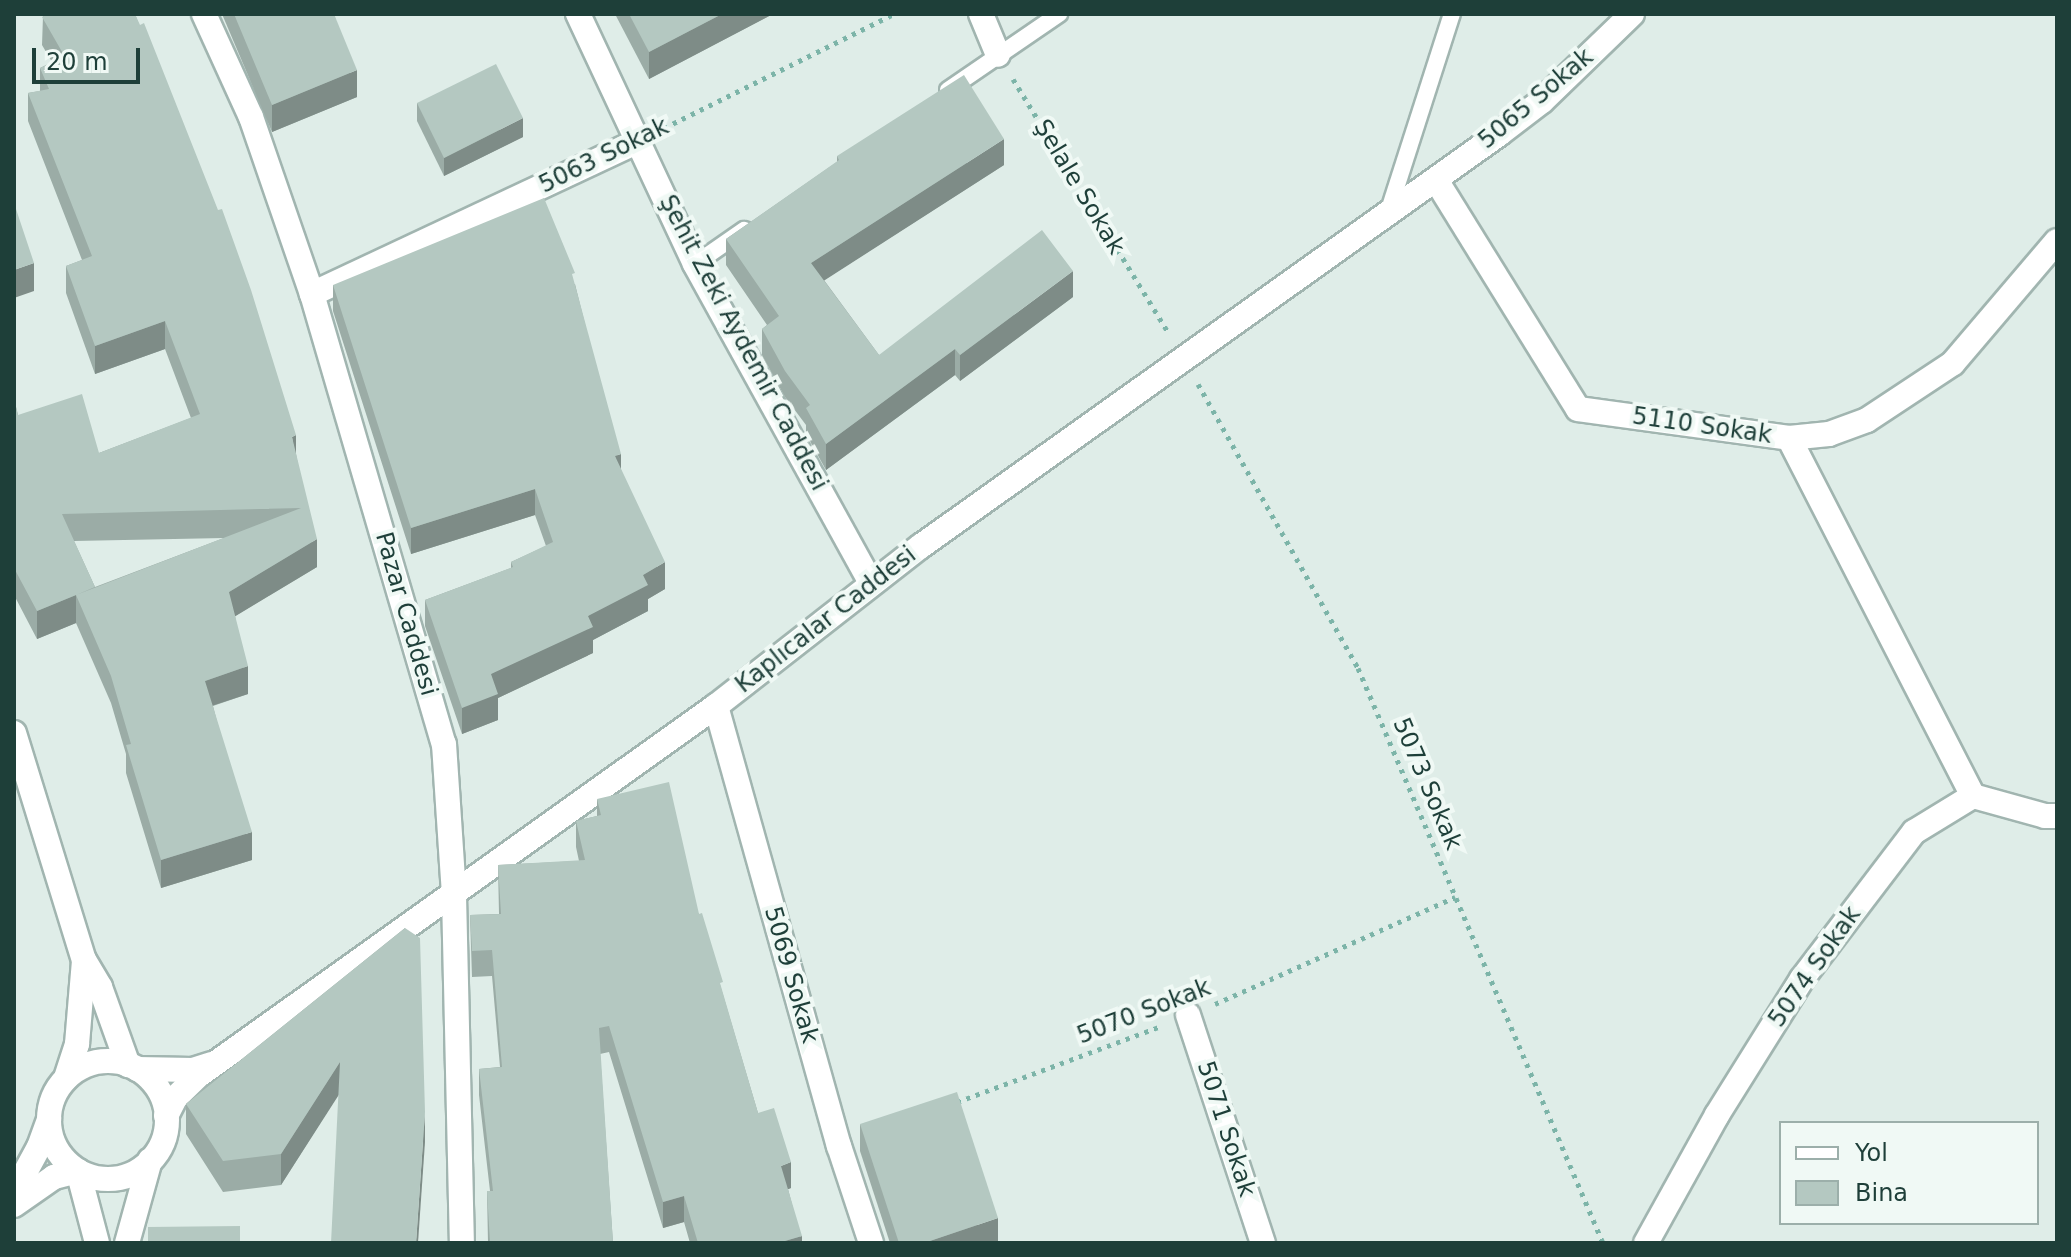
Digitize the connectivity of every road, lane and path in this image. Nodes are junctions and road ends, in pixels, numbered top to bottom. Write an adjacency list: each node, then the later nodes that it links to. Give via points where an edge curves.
1 (204, 14): 16 (street, Pazar Caddesi, via 251,117)
2 (578, 14): 10 (street, Şehit Zeki Aydemir Caddesi)
3 (894, 14): 10 (path, 5063 Sokak)
4 (981, 14): 8 (street)
5 (1059, 14): 8 (lane)
6 (1452, 14): 12 (lane)
7 (1632, 14): 11 (street, 5065 Sokak, via 1542,101)
8 (998, 55): 9 (lane); 17 (path, Şelale Sokak)
9 (935, 98)
10 (638, 141): 15 (street, Şehit Zeki Aydemir Caddesi); 16 (street, 5063 Sokak)
11 (1436, 180): 12 (street, Kaplıcalar Caddesi); 18 (street, 5110 Sokak, via 1578,409)
12 (1388, 213): 17 (street, Kaplıcalar Caddesi)
13 (758, 220): 15 (lane)
14 (2057, 241): 18 (street, via 1953,363 1867,420 1829,434)
15 (695, 264): 19 (street, Şehit Zeki Aydemir Caddesi)
16 (312, 294): 24 (street, Pazar Caddesi, via 444,744)
17 (1183, 357): 19 (street, Kaplıcalar Caddesi); 25 (path, 5073 Sokak, via 1358,668)
18 (1789, 438): 22 (street, 5110 Sokak)
19 (871, 583): 20 (street, Kaplıcalar Caddesi)
20 (716, 706): 24 (street, Kaplıcalar Caddesi); 41 (street, 5069 Sokak)
21 (14, 733): 26 (street)
22 (1973, 796): 23 (street); 44 (street, 5074 Sokak, via 1914,832 1802,979)
23 (2057, 816)
24 (454, 895): 28 (street, Kaplıcalar Caddesi); 40 (street, Pazar Caddesi)
25 (1455, 897): 27 (path, 5070 Sokak); 43 (path, 5073 Sokak)
26 (84, 960): 29 (street); 30 (street, via 77,1044)
27 (1188, 1015): 31 (path, 5070 Sokak); 42 (street, 5071 Sokak)
28 (217, 1063): 29 (street, via 193,1070); 32 (street, Kaplıcalar Caddesi, via 175,1098)
29 (133, 1067): 30 (street, via 100,1061); 32 (street, via 152,1081)
30 (66, 1078): 33 (street, via 55,1094)
31 (956, 1103)
32 (166, 1116): 34 (street, via 164,1135)
33 (49, 1119): 35 (street, via 57,1150); 36 (street)
34 (150, 1160): 35 (street, via 125,1176 106,1179); 39 (street)
35 (78, 1171): 37 (street, via 31,1189); 38 (street)
36 (14, 1193)
37 (14, 1205)
38 (97, 1243)
39 (127, 1243)
40 (462, 1243)
41 (871, 1243)
42 (1263, 1243)
43 (1603, 1243)
44 (1646, 1243)

